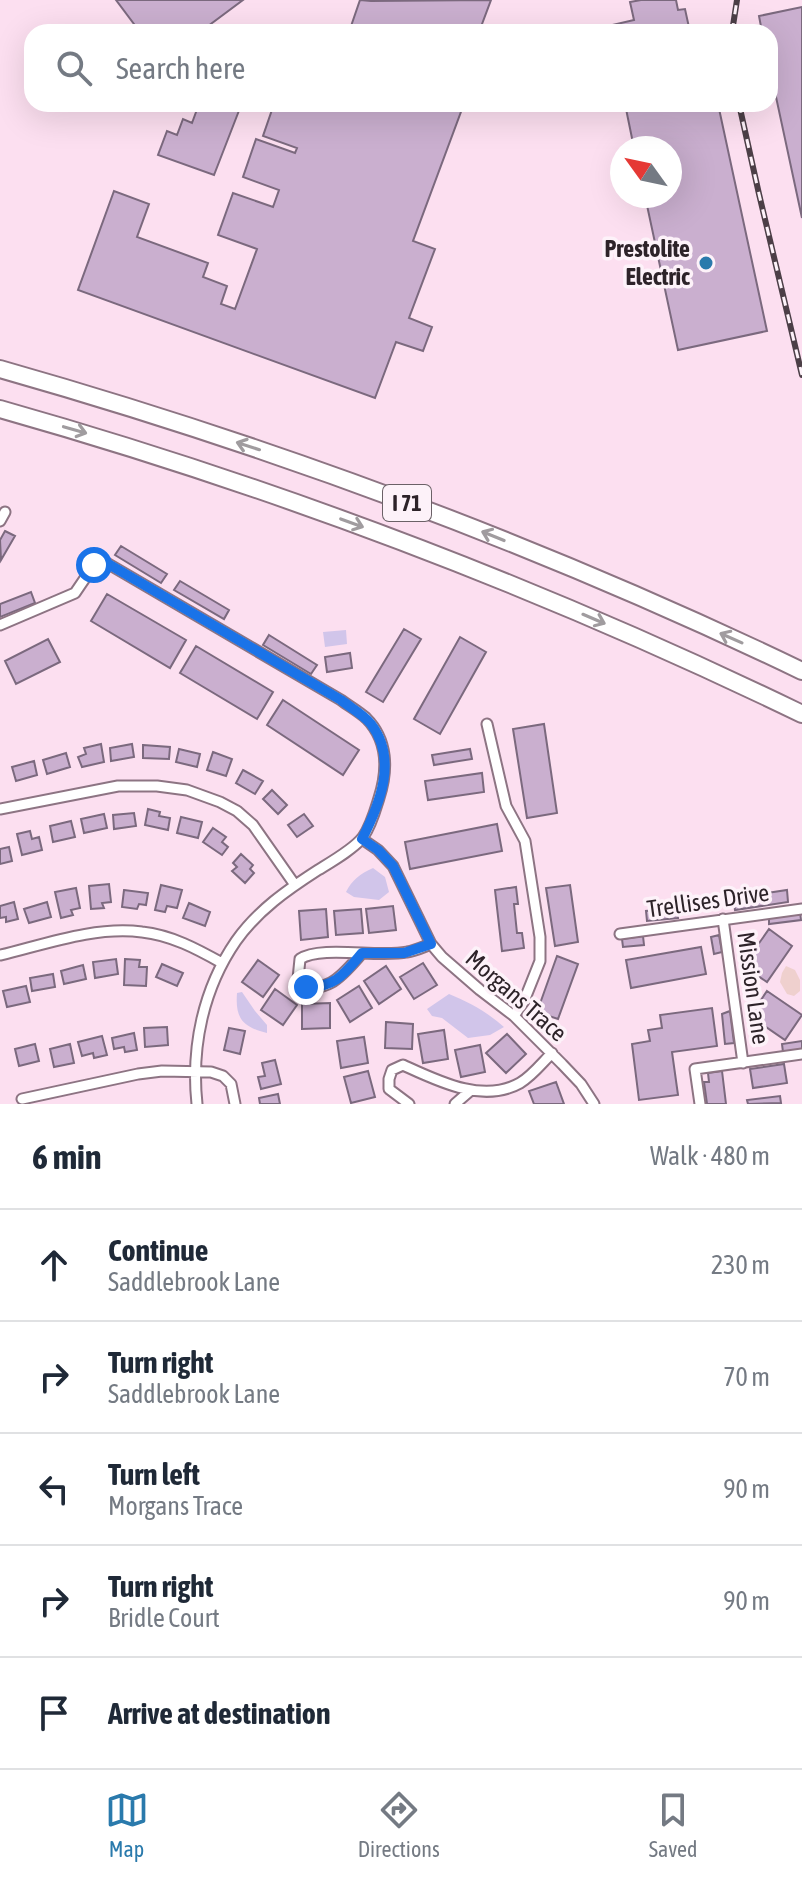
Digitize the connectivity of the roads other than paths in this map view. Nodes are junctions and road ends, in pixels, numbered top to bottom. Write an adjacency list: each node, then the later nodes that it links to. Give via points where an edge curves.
1 (0, 369): 4 (highway, I 71, one-way to 1, via 453,520 291,460)
2 (0, 409): 5 (highway, I 71, one-way to 5, via 279,496 454,561)
3 (0, 625): 8 (street, via 75,593 94,565 105,562 341,700 373,726 385,756 380,794)
4 (802, 671)
5 (802, 714)
6 (487, 724): 17 (street, via 506,806 525,841 540,937 540,961)
7 (0, 809): 9 (street, via 118,786 187,790 237,811 253,825)
8 (362, 839): 9 (street); 13 (street, Morgans Trace, via 393,866)
9 (295, 885): 16 (street, via 253,921)
10 (802, 909): 11 (street, Trellises Drive)
11 (723, 919): 12 (street, Trellises Drive); 20 (street, Mission Lane)
12 (620, 934)
13 (431, 944): 14 (street, via 404,953); 17 (street, Morgans Trace)
14 (362, 953): 14 (street, via 308,953 300,959 298,979 306,987 339,980)
15 (1, 955): 16 (street, via 122,930 168,937)
16 (222, 963): 21 (street, via 203,1013)
17 (514, 1016): 18 (street, Morgans Trace)
18 (552, 1053): 26 (street, via 523,1082 489,1094 451,1086 403,1065 392,1070 389,1089); 28 (street, Morgans Trace)
19 (802, 1054): 20 (street)
20 (743, 1063): 29 (street, via 695,1069)
21 (195, 1072): 23 (street, via 138,1074); 24 (street); 25 (street, via 223,1076 231,1084)
22 (471, 1090): 27 (street)
23 (22, 1099)
24 (197, 1104)
25 (235, 1104)
26 (409, 1104)
27 (455, 1104)
28 (594, 1104)
29 (700, 1104)

